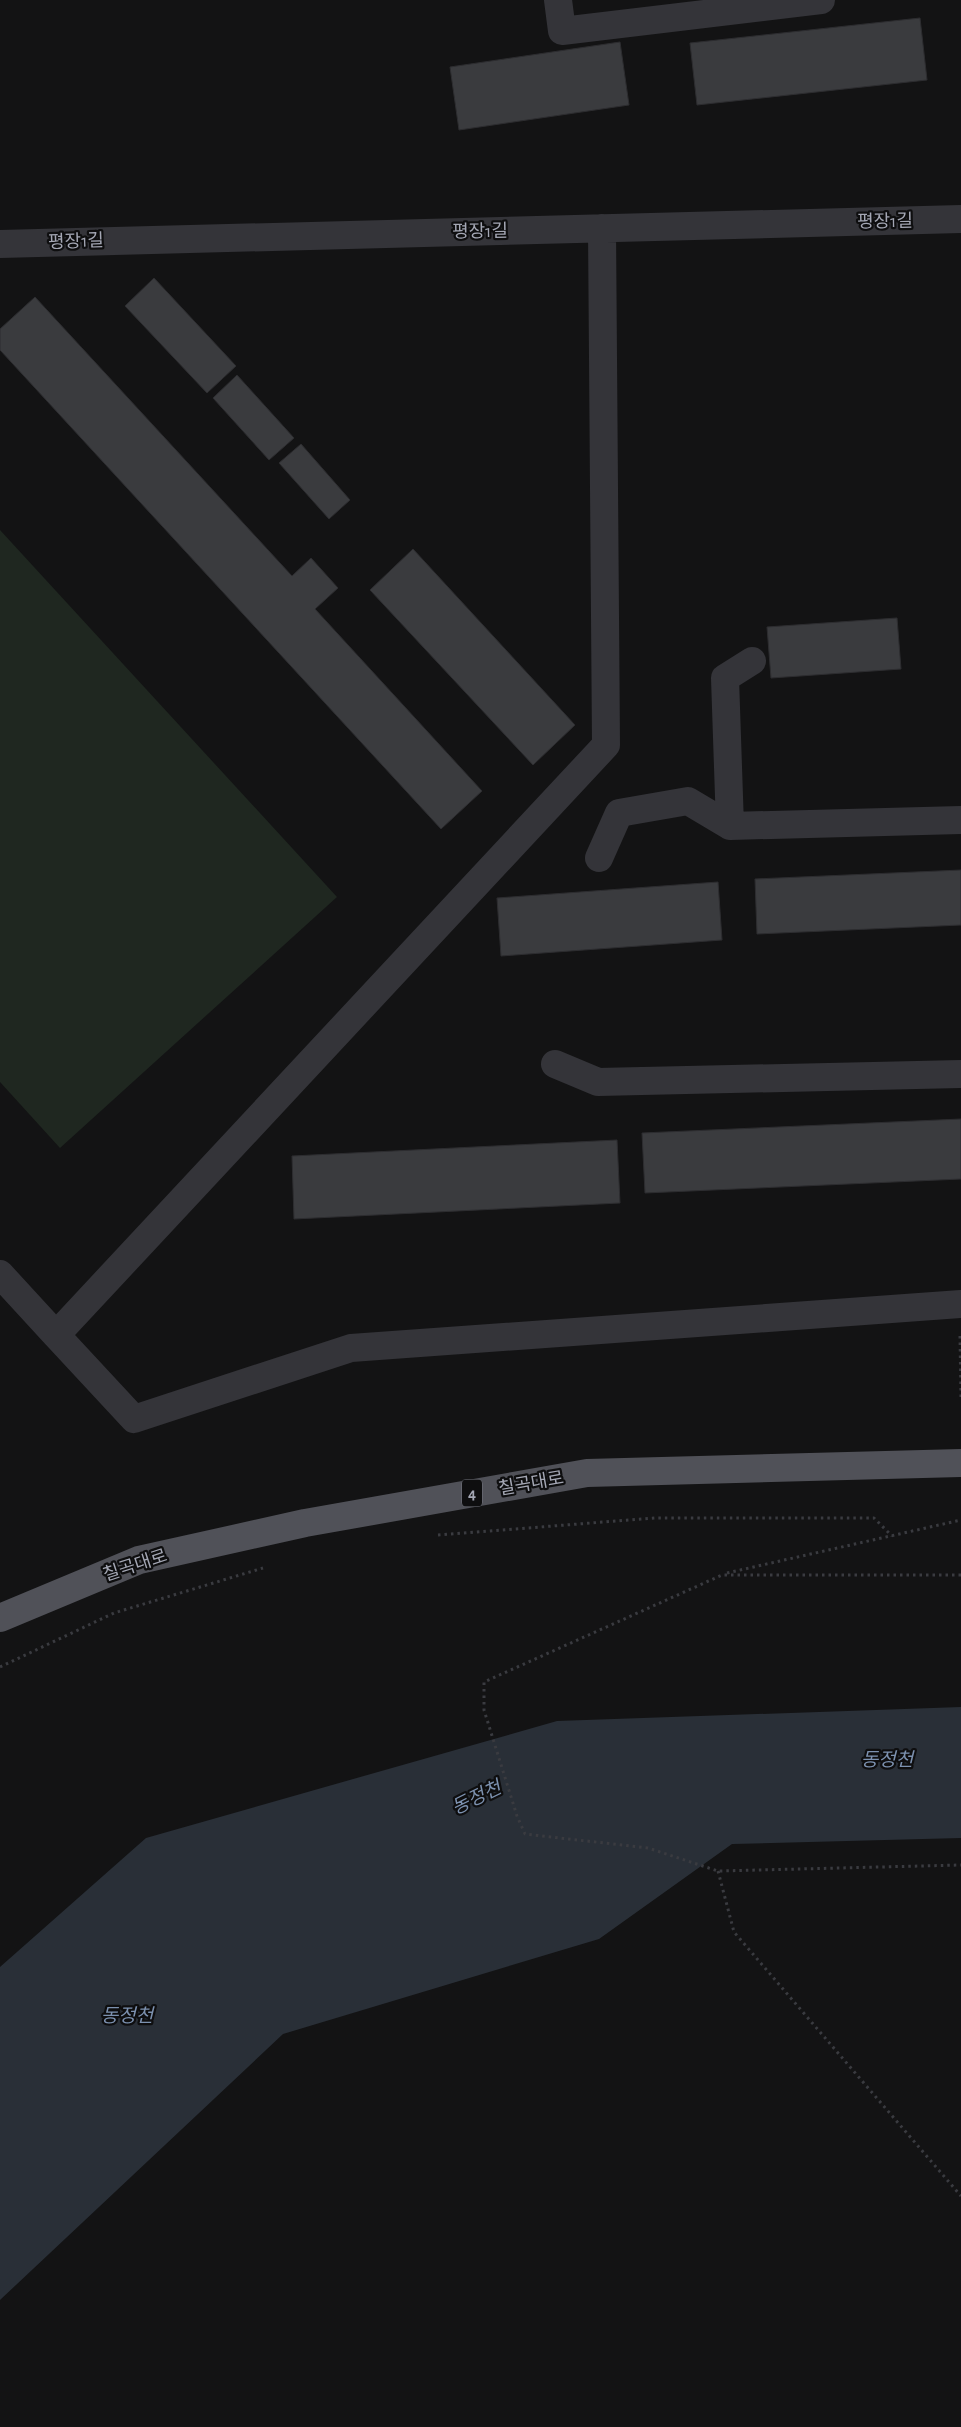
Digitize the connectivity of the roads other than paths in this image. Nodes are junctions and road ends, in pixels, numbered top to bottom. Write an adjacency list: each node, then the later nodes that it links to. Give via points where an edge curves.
1 (558, 0): 2 (street, via 562,31)
2 (821, 0)
3 (961, 219): 4 (street, 평장1길)
4 (602, 228): 5 (street, 평장1길); 14 (street, via 606,745)
5 (0, 244)
6 (752, 661): 8 (street, via 725,678)
7 (961, 820): 8 (street)
8 (730, 826): 9 (street, via 688,801 619,813)
9 (600, 858)
10 (555, 1064): 11 (street, via 598,1082)
11 (961, 1074)
12 (0, 1274): 14 (street)
13 (961, 1304): 14 (street, via 351,1348 134,1418)
14 (56, 1335)
15 (961, 1463): 16 (main road, 칠곡대로 / 4, via 588,1473 304,1523 139,1560)
16 (0, 1618)

